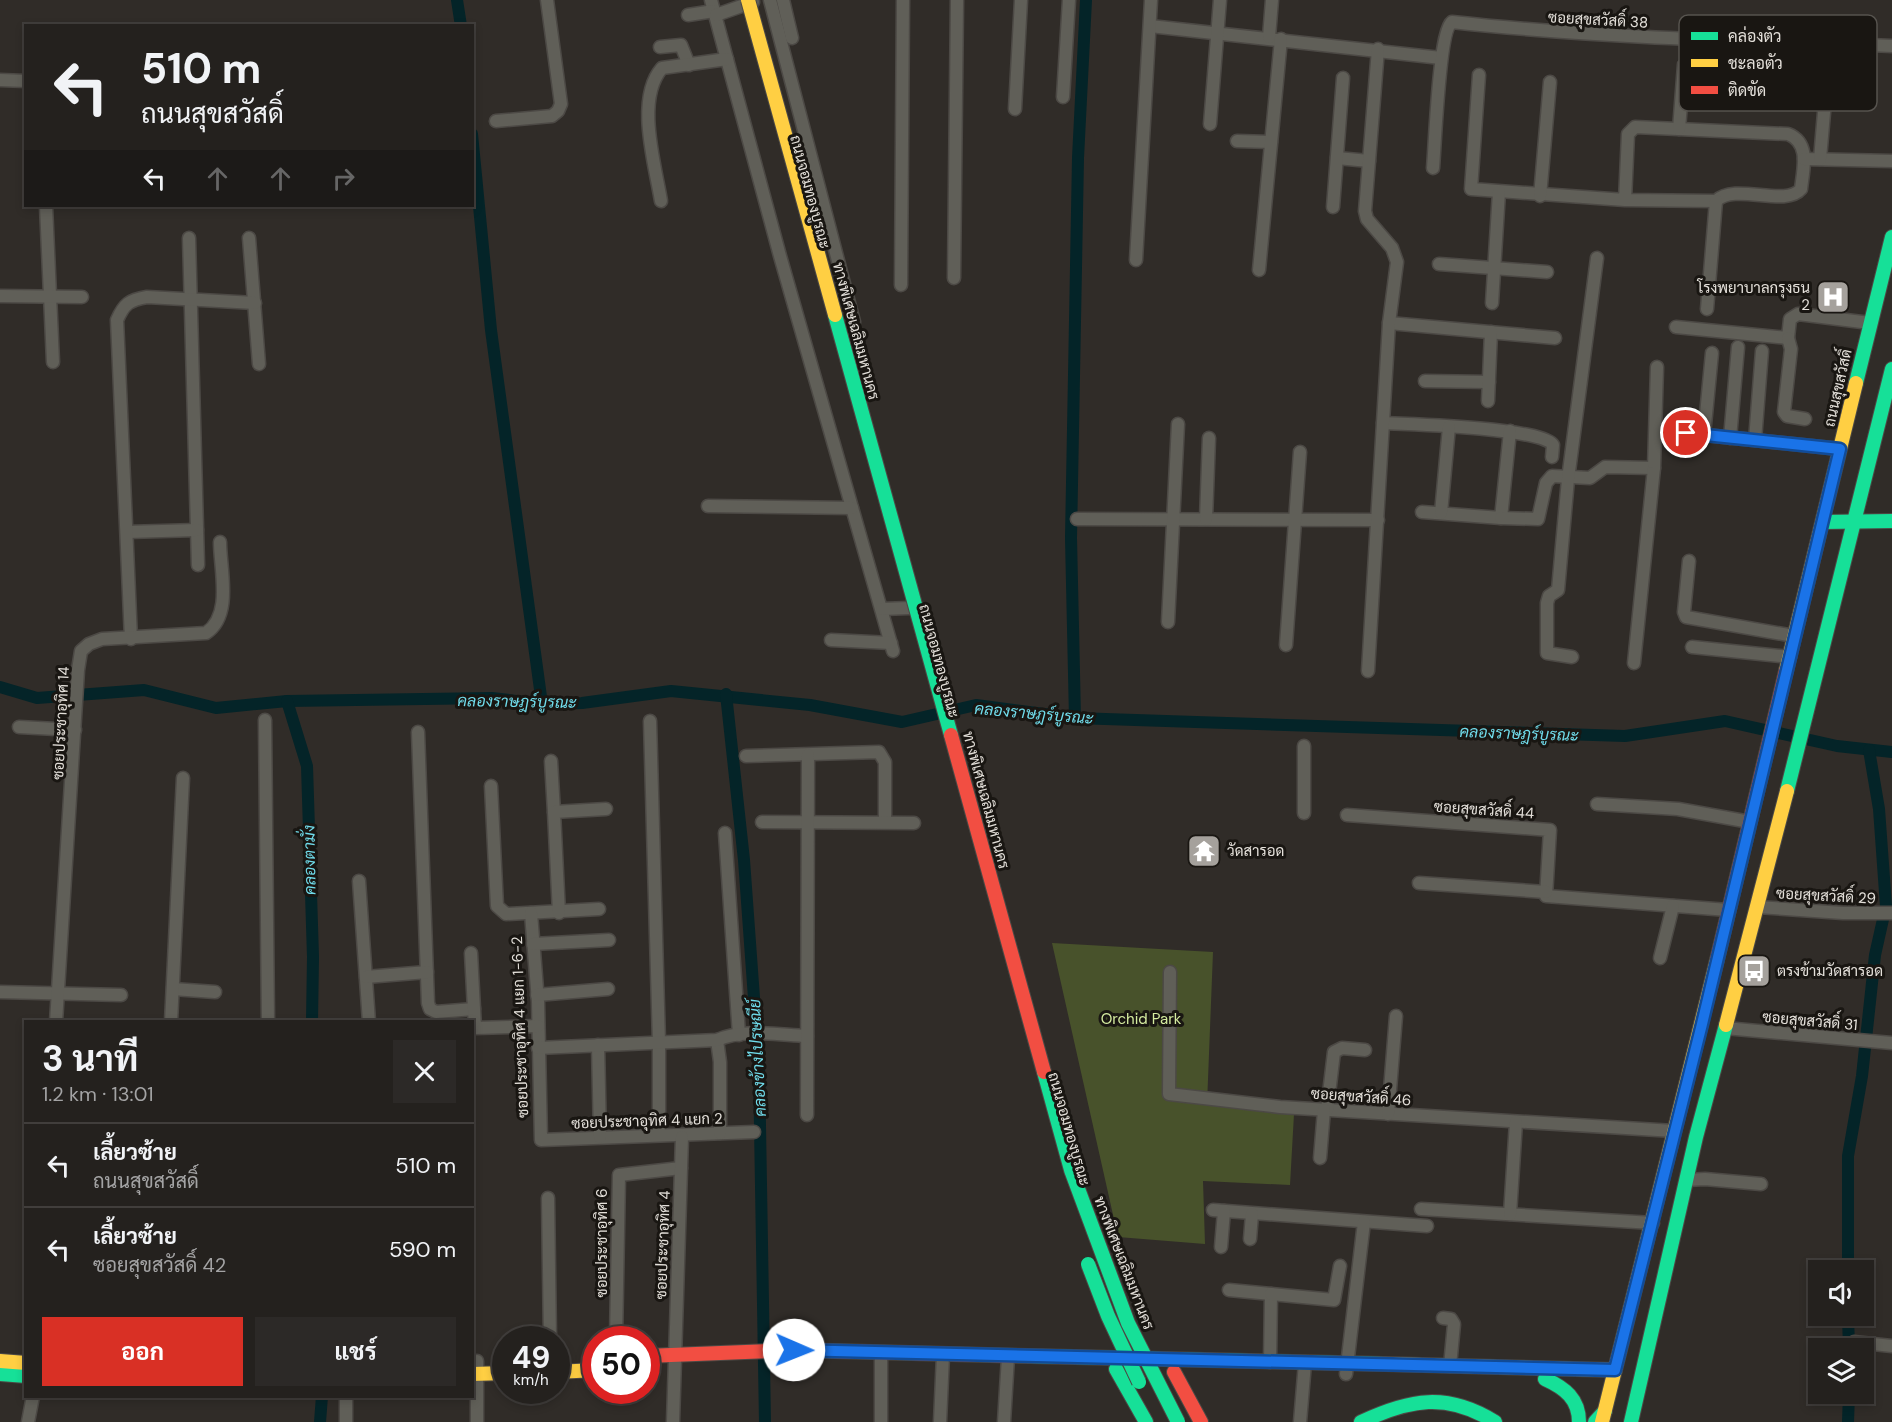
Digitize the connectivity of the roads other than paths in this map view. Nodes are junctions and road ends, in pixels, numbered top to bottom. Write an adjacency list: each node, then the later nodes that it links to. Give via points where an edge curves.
1 (547, 0): 36 (street, via 561,104 552,116)
2 (760, 0): 12 (street)
3 (770, 0): 72 (street)
4 (783, 0): 17 (street)
5 (903, 0): 64 (street)
6 (957, 0): 63 (street)
7 (1021, 0): 33 (street)
8 (1069, 0): 32 (street)
9 (1151, 0): 15 (street)
10 (1220, 0): 16 (street)
11 (1272, 0): 18 (street)
12 (742, 1): 13 (street); 97 (main road, ทางพิเศษเฉลิมมหานคร); 125 (street, ถนนจอมทองบูรณะ); 268 (main road, ทางพิเศษเฉลิมมหานคร, bridge, via 1071,1170 1128,1323)
13 (714, 9): 14 (street); 25 (street)
14 (688, 15)
15 (1150, 26): 16 (street); 58 (street)
16 (1218, 33): 18 (street); 37 (street)
17 (792, 38)
18 (1275, 38): 23 (street); 40 (street)
19 (1679, 39): 24 (street, ซอยสุขสวัสดิ์ 38, via 1452,22 1447,26)
20 (1877, 46): 21 (street, ซอยสุขสวัสดิ์ 38)
21 (1892, 46)
22 (660, 47): 26 (street, via 681,45)
23 (1378, 49): 24 (street); 44 (street)
24 (1441, 58): 46 (street, ซอยสุขสวัสดิ์ 38)
25 (727, 59): 26 (street); 107 (street)
26 (689, 65): 50 (street, via 659,71 647,112)
27 (1479, 75): 47 (street, via 1471,189)
28 (1343, 78): 41 (street)
29 (0, 80): 30 (street)
30 (24, 81)
31 (1550, 82): 48 (street)
32 (1063, 97)
33 (1015, 109)
34 (1680, 111): 38 (street)
35 (1824, 111): 43 (street)
36 (496, 121)
37 (1210, 124)
38 (1679, 129): 42 (street, via 1788,134 1802,145); 49 (street, via 1631,129)
39 (1237, 141): 40 (street)
40 (1271, 142): 61 (street)
41 (1337, 158): 44 (street); 53 (street)
42 (1804, 159): 43 (street); 51 (street, via 1801,189 1797,193 1726,194)
43 (1820, 159): 45 (street)
44 (1369, 161): 74 (street, via 1367,219 1396,254)
45 (1892, 161)
46 (1433, 168)
47 (1499, 192): 48 (street); 60 (street)
48 (1540, 196): 49 (street)
49 (1625, 200): 51 (street)
50 (661, 201)
51 (1716, 201): 71 (street)
52 (46, 207): 66 (street)
53 (1333, 207)
54 (1892, 237): 73 (main road, ถนนสุขสวัสดิ์)
55 (189, 238): 68 (street)
56 (249, 238): 69 (street)
57 (1597, 258): 105 (street)
58 (1137, 260)
59 (1439, 264): 60 (street)
60 (1494, 269): 62 (street); 70 (street)
61 (1259, 270)
62 (1547, 272)
63 (954, 278)
64 (901, 285)
65 (0, 296): 66 (street)
66 (48, 297): 67 (street); 82 (street)
67 (82, 297)
68 (190, 301): 69 (street); 119 (street); 120 (street, via 133,299 124,305 117,320)
69 (255, 303): 83 (street)
70 (1492, 303)
71 (1707, 309)
72 (854, 322)
73 (1870, 323): 78 (street, via 1798,314 1790,319); 88 (main road, ถนนสุขสวัสดิ์)
74 (1389, 324): 76 (street); 91 (street)
75 (1676, 327): 78 (street)
76 (1491, 332): 77 (street); 87 (street)
77 (1555, 338)
78 (1788, 338): 90 (street, via 1791,349 1784,412)
79 (1738, 347): 99 (street)
80 (1762, 351): 100 (street)
81 (1712, 353): 96 (street)
82 (53, 362)
83 (259, 364)
84 (1657, 367): 104 (street)
85 (1892, 369): 88 (main road, ถนนสุขสวัสดิ์)
86 (1425, 381): 87 (street)
87 (1489, 382): 89 (street)
88 (1870, 391): 101 (main road, ถนนสุขสวัสดิ์); 118 (main road, ถนนสุขสวัสดิ์)
89 (1488, 401)
90 (1805, 419)
91 (1383, 423): 93 (street); 115 (street)
92 (1178, 424): 112 (street)
93 (1449, 427): 94 (street); 109 (street)
94 (1510, 431): 103 (street, via 1550,440); 110 (street)
95 (1686, 433): 96 (street)
96 (1704, 435): 99 (street)
97 (854, 438)
98 (1209, 438): 113 (street)
99 (1730, 438): 100 (street)
100 (1755, 440): 101 (street)
101 (1840, 449): 117 (main road, ถนนสุขสวัสดิ์)
102 (1300, 452): 114 (street)
103 (1552, 457)
104 (1654, 468): 105 (street, via 1605,467 1590,478); 136 (street)
105 (1569, 479): 110 (street, via 1549,478 1538,519); 134 (street, via 1558,590 1548,596 1547,603 1546,649 1551,656)
106 (708, 506): 107 (street)
107 (852, 508): 126 (street)
108 (1422, 512): 109 (street)
109 (1441, 513): 110 (street)
110 (1502, 518)
111 (1077, 519): 112 (street)
112 (1173, 519): 113 (street); 127 (street)
113 (1206, 519): 114 (street)
114 (1295, 520): 115 (street); 132 (street)
115 (1378, 520): 137 (street)
116 (1892, 521): 118 (main road)
117 (1822, 522): 118 (main road); 129 (main road, ถนนสุขสวัสดิ์)
118 (1853, 522): 164 (main road, ถนนสุขสวัสดิ์)
119 (197, 530): 120 (street); 123 (street)
120 (128, 532): 130 (street)
121 (220, 542): 130 (street, ซอยประชาอุทิศ 14, via 222,610 214,628 206,633)
122 (1689, 561): 129 (street, via 1686,617)
123 (198, 565)
124 (895, 588): 128 (main road)
125 (909, 608): 126 (street); 235 (street, ถนนจอมทองบูรณะ, via 1066,1178)
126 (882, 609): 131 (street, via 892,647)
127 (1168, 622)
128 (905, 623)
129 (1794, 636): 135 (main road, ถนนสุขสวัสดิ์)
130 (131, 639): 141 (street, ซอยประชาอุทิศ 14, via 102,639 81,651)
131 (831, 640)
132 (1286, 645)
133 (1692, 647): 135 (street)
134 (1572, 657)
135 (1790, 657): 156 (main road, ถนนสุขสวัสดิ์)
136 (1634, 663)
137 (1368, 671)
138 (265, 720): 188 (street)
139 (650, 721): 195 (street)
140 (19, 727): 141 (street)
141 (75, 730): 181 (street, ซอยประชาอุทิศ 14)
142 (418, 732): 174 (street)
143 (1305, 746): 152 (street)
144 (808, 755): 145 (street); 154 (street, via 879,752 885,762); 157 (street)
145 (746, 756)
146 (551, 761): 151 (street)
147 (183, 778): 177 (street)
148 (491, 786): 167 (street, via 497,906 506,914)
149 (1597, 804): 156 (street, via 1678,809)
150 (606, 809): 151 (street)
151 (554, 812): 168 (street)
152 (1304, 813)
153 (1347, 815): 162 (street, ซอยสุขสวัสดิ์ 44, via 1550,830)
154 (885, 821): 157 (street); 158 (street)
155 (762, 822): 157 (street)
156 (1750, 822): 166 (main road, ถนนสุขสวัสดิ์)
157 (809, 823): 193 (street)
158 (914, 823)
159 (725, 833): 192 (street)
160 (359, 881): 176 (street)
161 (1419, 883): 162 (street)
162 (1546, 892): 163 (street, via 1546,896)
163 (1673, 906): 166 (street); 173 (street)
164 (1758, 907): 169 (street, ซอยสุขสวัสดิ์ 29); 191 (main road, ถนนสุขสวัสดิ์)
165 (599, 909): 168 (street)
166 (1728, 910): 204 (main road, ถนนสุขสวัสดิ์)
167 (531, 913): 168 (street); 171 (street, ซอยประชาอุทิศ 4 แยก 1-6-2)
168 (559, 913)
169 (1892, 913)
170 (609, 940): 171 (street)
171 (533, 944): 183 (street, ซอยประชาอุทิศ 4 แยก 1-6-2)
172 (471, 953): 184 (street)
173 (1660, 958)
174 (427, 972): 176 (street); 184 (street, via 430,1010)
175 (1170, 972): 200 (street, ซอยสุขสวัสดิ์ 46, via 1169,1094)
176 (366, 977): 189 (street)
177 (173, 989): 180 (street); 187 (street)
178 (608, 989): 183 (street)
179 (0, 992): 181 (street)
180 (215, 992)
181 (59, 993): 182 (street); 186 (street, ซอยประชาอุทิศ 14)
182 (121, 995)
183 (537, 995): 190 (street, ซอยประชาอุทิศ 4 แยก 1-6-2)
184 (474, 1009): 190 (street, via 475,1028)
185 (1396, 1016): 201 (street)
186 (57, 1020)
187 (171, 1020)
188 (268, 1020)
189 (369, 1020)
190 (538, 1026): 198 (street, ซอยประชาอุทิศ 4 แยก 1-6-2)
191 (1725, 1028): 196 (street, ซอยสุขสวัสดิ์ 31); 213 (main road, ถนนสุขสวัสดิ์)
192 (739, 1035): 193 (street); 194 (street)
193 (807, 1036): 202 (street)
194 (717, 1040): 195 (street); 206 (street)
195 (659, 1043): 197 (street); 207 (street)
196 (1892, 1043)
197 (598, 1045): 198 (street); 208 (street)
198 (538, 1048): 210 (street, ซอยประชาอุทิศ 4 แยก 1-6-2)
199 (1365, 1050): 200 (street, via 1342,1048 1334,1052)
200 (1325, 1110): 201 (street, ซอยสุขสวัสดิ์ 46); 211 (street)
201 (1388, 1114): 203 (street, ซอยสุขสวัสดิ์ 46)
202 (807, 1115)
203 (1516, 1122): 204 (street, ซอยสุขสวัสดิ์ 46); 218 (street)
204 (1674, 1131): 220 (main road, ถนนสุขสวัสดิ์)
205 (754, 1132): 206 (street, ซอยประชาอุทิศ 4 แยก 2)
206 (720, 1133): 209 (street, ซอยประชาอุทิศ 4 แยก 2)
207 (659, 1136): 208 (street, ซอยประชาอุทิศ 4 แยก 2); 209 (street, ซอยประชาอุทิศ 4 แยก 2)
208 (600, 1137): 210 (street, ซอยประชาอุทิศ 4 แยก 2)
209 (682, 1137): 212 (street, ซอยประชาอุทิศ 4)
210 (541, 1140)
211 (1320, 1158)
212 (681, 1168): 230 (street, ซอยประชาอุทิศ 6, via 619,1175); 236 (street, ซอยประชาอุทิศ 4)
213 (1687, 1180): 214 (street); 255 (main road, ถนนสุขสวัสดิ์)
214 (1761, 1184)
215 (548, 1198): 229 (street)
216 (1421, 1209): 218 (street)
217 (1252, 1214): 219 (street); 222 (street); 223 (street, via 1219,1211)
218 (1510, 1215): 220 (street)
219 (1364, 1222): 221 (street); 247 (street)
220 (1653, 1223): 253 (main road, ถนนสุขสวัสดิ์)
221 (1428, 1226)
222 (1250, 1239)
223 (1221, 1247)
224 (1083, 1250): 267 (main road, bridge, via 1121,1347)
225 (1340, 1266): 227 (street, via 1334,1300)
226 (1229, 1290): 227 (street)
227 (1271, 1294): 240 (street)
228 (1443, 1318): 244 (street, via 1454,1324)
229 (550, 1326)
230 (616, 1326)
231 (1874, 1344): 232 (street)
232 (1892, 1346)
233 (660, 1358): 236 (main road)
234 (881, 1358): 236 (main road, via 764,1355); 237 (main road); 263 (street)
235 (1136, 1358): 239 (main road); 240 (main road)
236 (673, 1360): 243 (main road); 262 (street, ซอยประชาอุทิศ 4)
237 (943, 1360): 239 (main road); 264 (street)
238 (0, 1361): 241 (main road)
239 (1008, 1362): 249 (main road); 265 (street)
240 (1270, 1362): 246 (main road)
241 (24, 1363)
242 (492, 1363): 245 (main road)
243 (660, 1363)
244 (1450, 1366): 247 (main road); 253 (main road)
245 (475, 1367): 248 (main road); 261 (street)
246 (1305, 1368): 247 (main road); 250 (main road); 270 (street)
247 (1346, 1369): 254 (main road)
248 (492, 1370)
249 (1116, 1370): 250 (main road); 266 (main road)
250 (1174, 1372): 269 (main road)
251 (0, 1374): 252 (main road)
252 (24, 1376)
253 (1614, 1376): 254 (main road); 255 (main road); 258 (main road, ถนนสุขสวัสดิ์)
254 (1545, 1379): 273 (main road, via 1571,1394 1578,1407)
255 (1641, 1379): 275 (main road, ถนนสุขสวัสดิ์)
256 (33, 1398): 259 (street)
257 (346, 1398): 260 (street)
258 (1604, 1416): 274 (main road)
259 (28, 1422)
260 (346, 1422)
261 (477, 1422)
262 (673, 1422)
263 (881, 1422)
264 (940, 1422)
265 (1004, 1422)
266 (1146, 1422)
267 (1161, 1422)
268 (1178, 1422)
269 (1201, 1422)
270 (1300, 1422)
271 (1361, 1422): 272 (main road, via 1423,1400 1448,1401 1474,1409)
272 (1495, 1422)
273 (1579, 1422)
274 (1595, 1422)
275 (1631, 1422)

